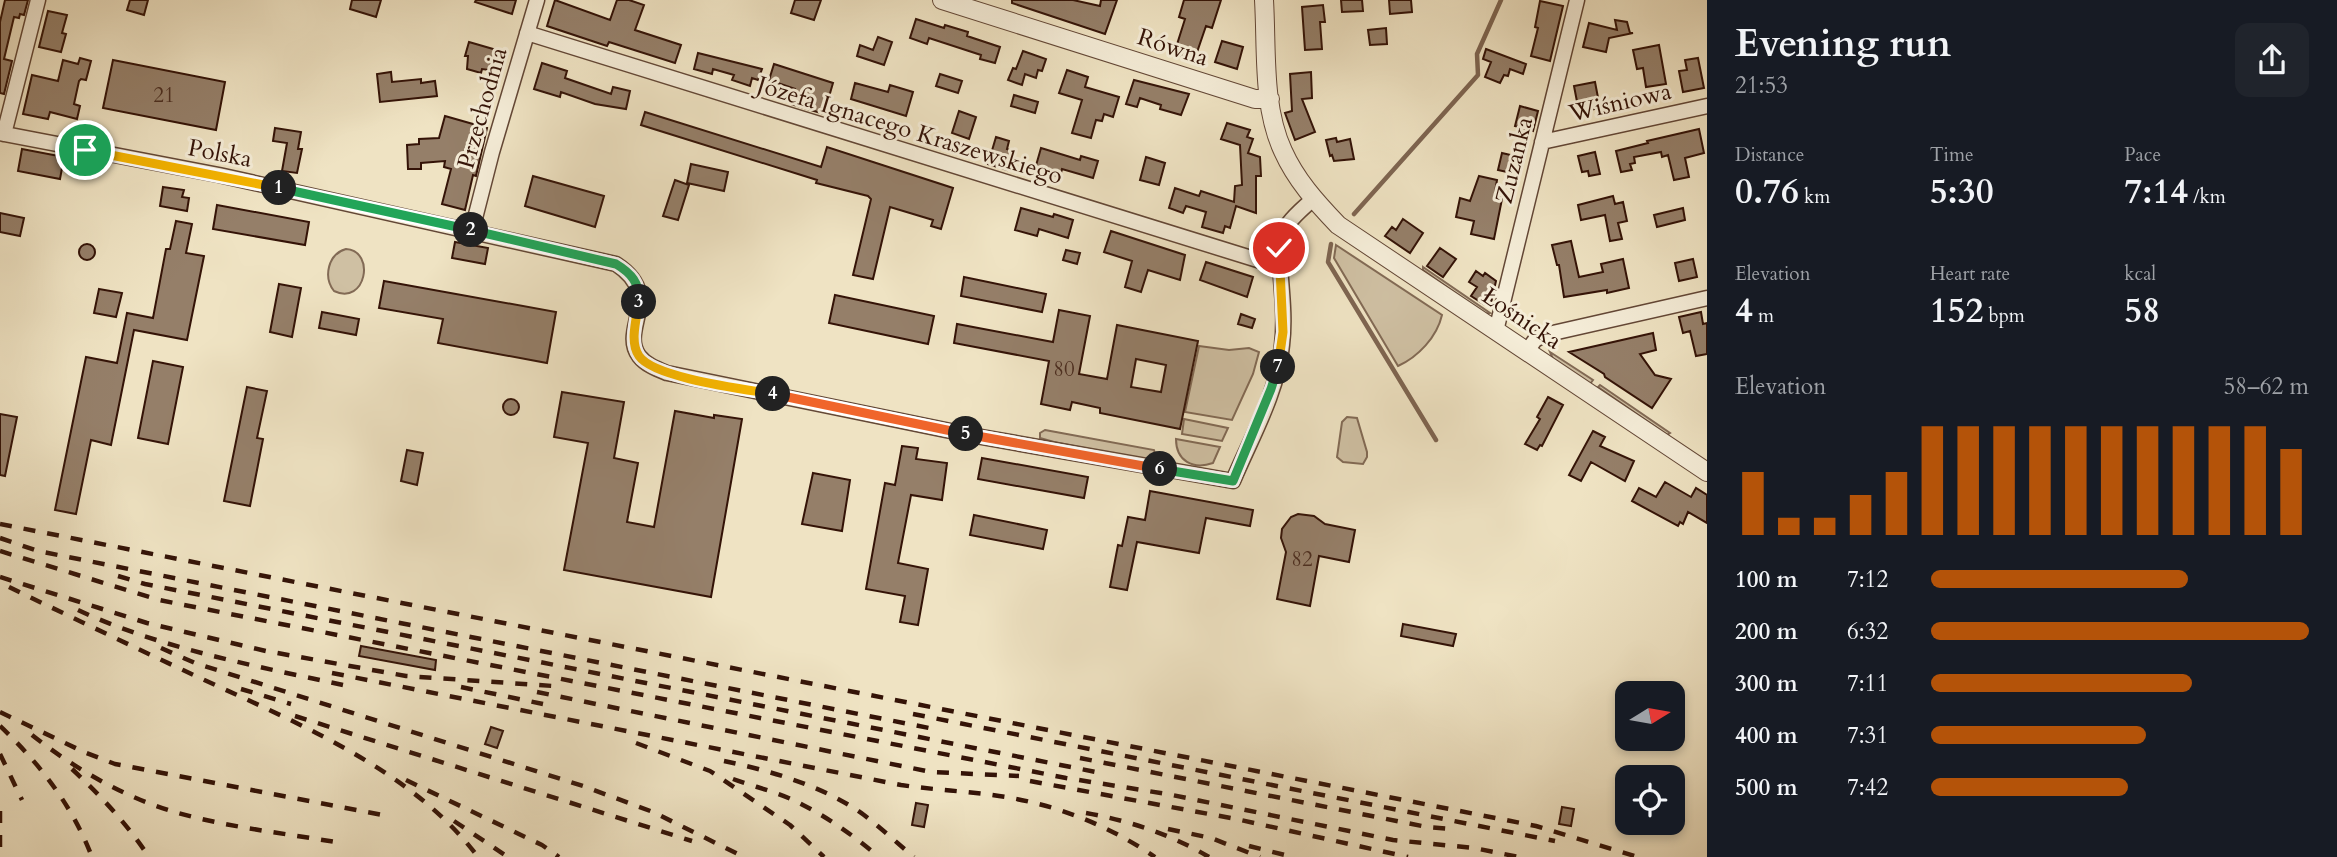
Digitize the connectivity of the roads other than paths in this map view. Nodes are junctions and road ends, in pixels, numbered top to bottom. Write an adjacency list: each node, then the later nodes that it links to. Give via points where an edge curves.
1 (38, 0): 9 (street)
2 (537, 0): 6 (street, Przechodnia)
3 (942, 0): 7 (street, Równa, via 1255,99)
4 (1264, 0): 7 (street, Łośnicka)
5 (1577, 0): 10 (street, Zuzanka)
6 (527, 33): 12 (street, Przechodnia); 13 (street, Józefa Ignacego Kraszewskiego)
7 (1270, 99): 11 (street, Łośnicka, via 1282,150)
8 (1707, 106): 10 (street, Wiśniowa)
9 (2, 133): 12 (street, Polska)
10 (1542, 142): 15 (street, Zuzanka)
11 (1313, 199): 13 (street, via 1281,235); 15 (street, Łośnicka, via 1338,225)
12 (472, 230): 13 (street, Polska, via 616,264 630,272 640,298 634,342 637,354 667,373 970,435 1233,481 1280,361)
13 (1280, 267)
14 (1707, 298): 16 (street, via 1544,335)
15 (1496, 331): 16 (street, Łośnicka)
16 (1527, 351): 17 (street, Łośnicka)
17 (1707, 472)

